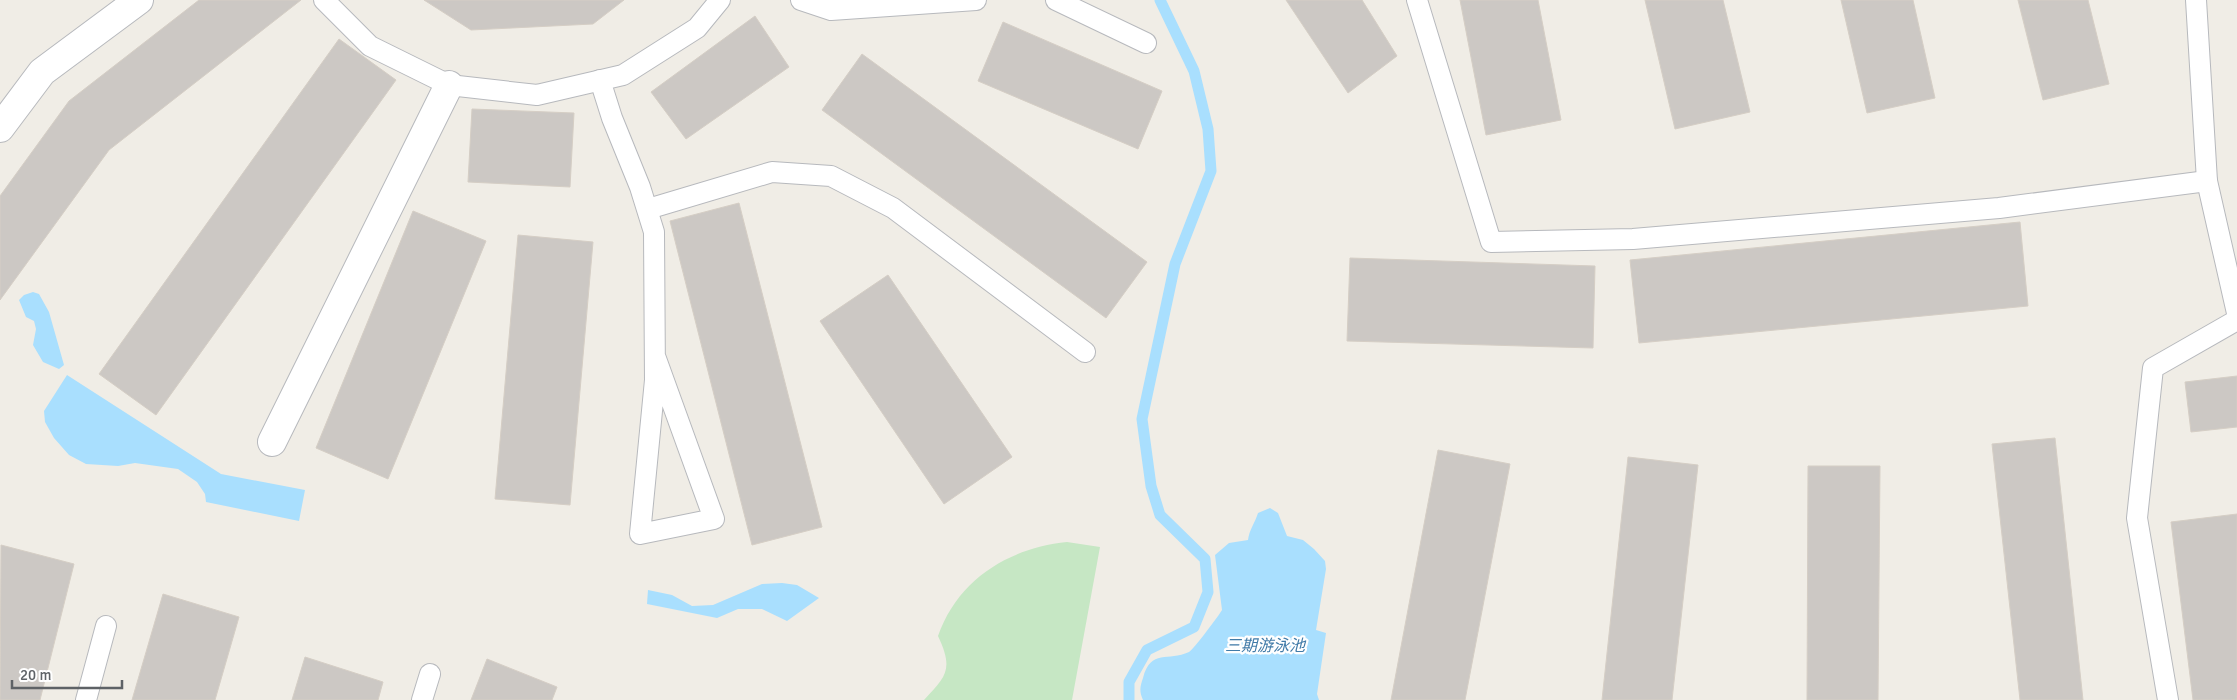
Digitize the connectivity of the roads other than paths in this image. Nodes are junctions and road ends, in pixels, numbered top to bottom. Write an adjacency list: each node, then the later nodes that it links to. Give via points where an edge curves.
1 (139, 0): 12 (street, via 42,72)
2 (324, 0): 11 (lane, via 370,46)
3 (720, 0): 10 (lane, via 697,28 623,75)
4 (800, 0): 5 (lane, via 832,10)
5 (976, 0)
6 (1056, 0): 9 (lane)
7 (1417, 0): 13 (lane, via 1491,242 1632,239 1990,209)
8 (2196, 0): 13 (lane)
9 (1146, 44)
10 (600, 80): 11 (lane, via 537,95); 14 (lane)
11 (449, 85): 19 (street)
12 (4, 119)
13 (2207, 181): 15 (lane)
14 (648, 209): 17 (lane, via 772,172 831,176 894,208); 18 (lane, via 654,232)
15 (2237, 313)
16 (2237, 320): 24 (lane, via 2153,368 2137,518)
17 (1085, 352)
18 (655, 356): 18 (lane, via 655,380 640,534 714,519)
19 (272, 442)
20 (106, 626): 22 (lane)
21 (430, 674): 23 (lane)
22 (86, 700)
23 (422, 700)
24 (2168, 700)

